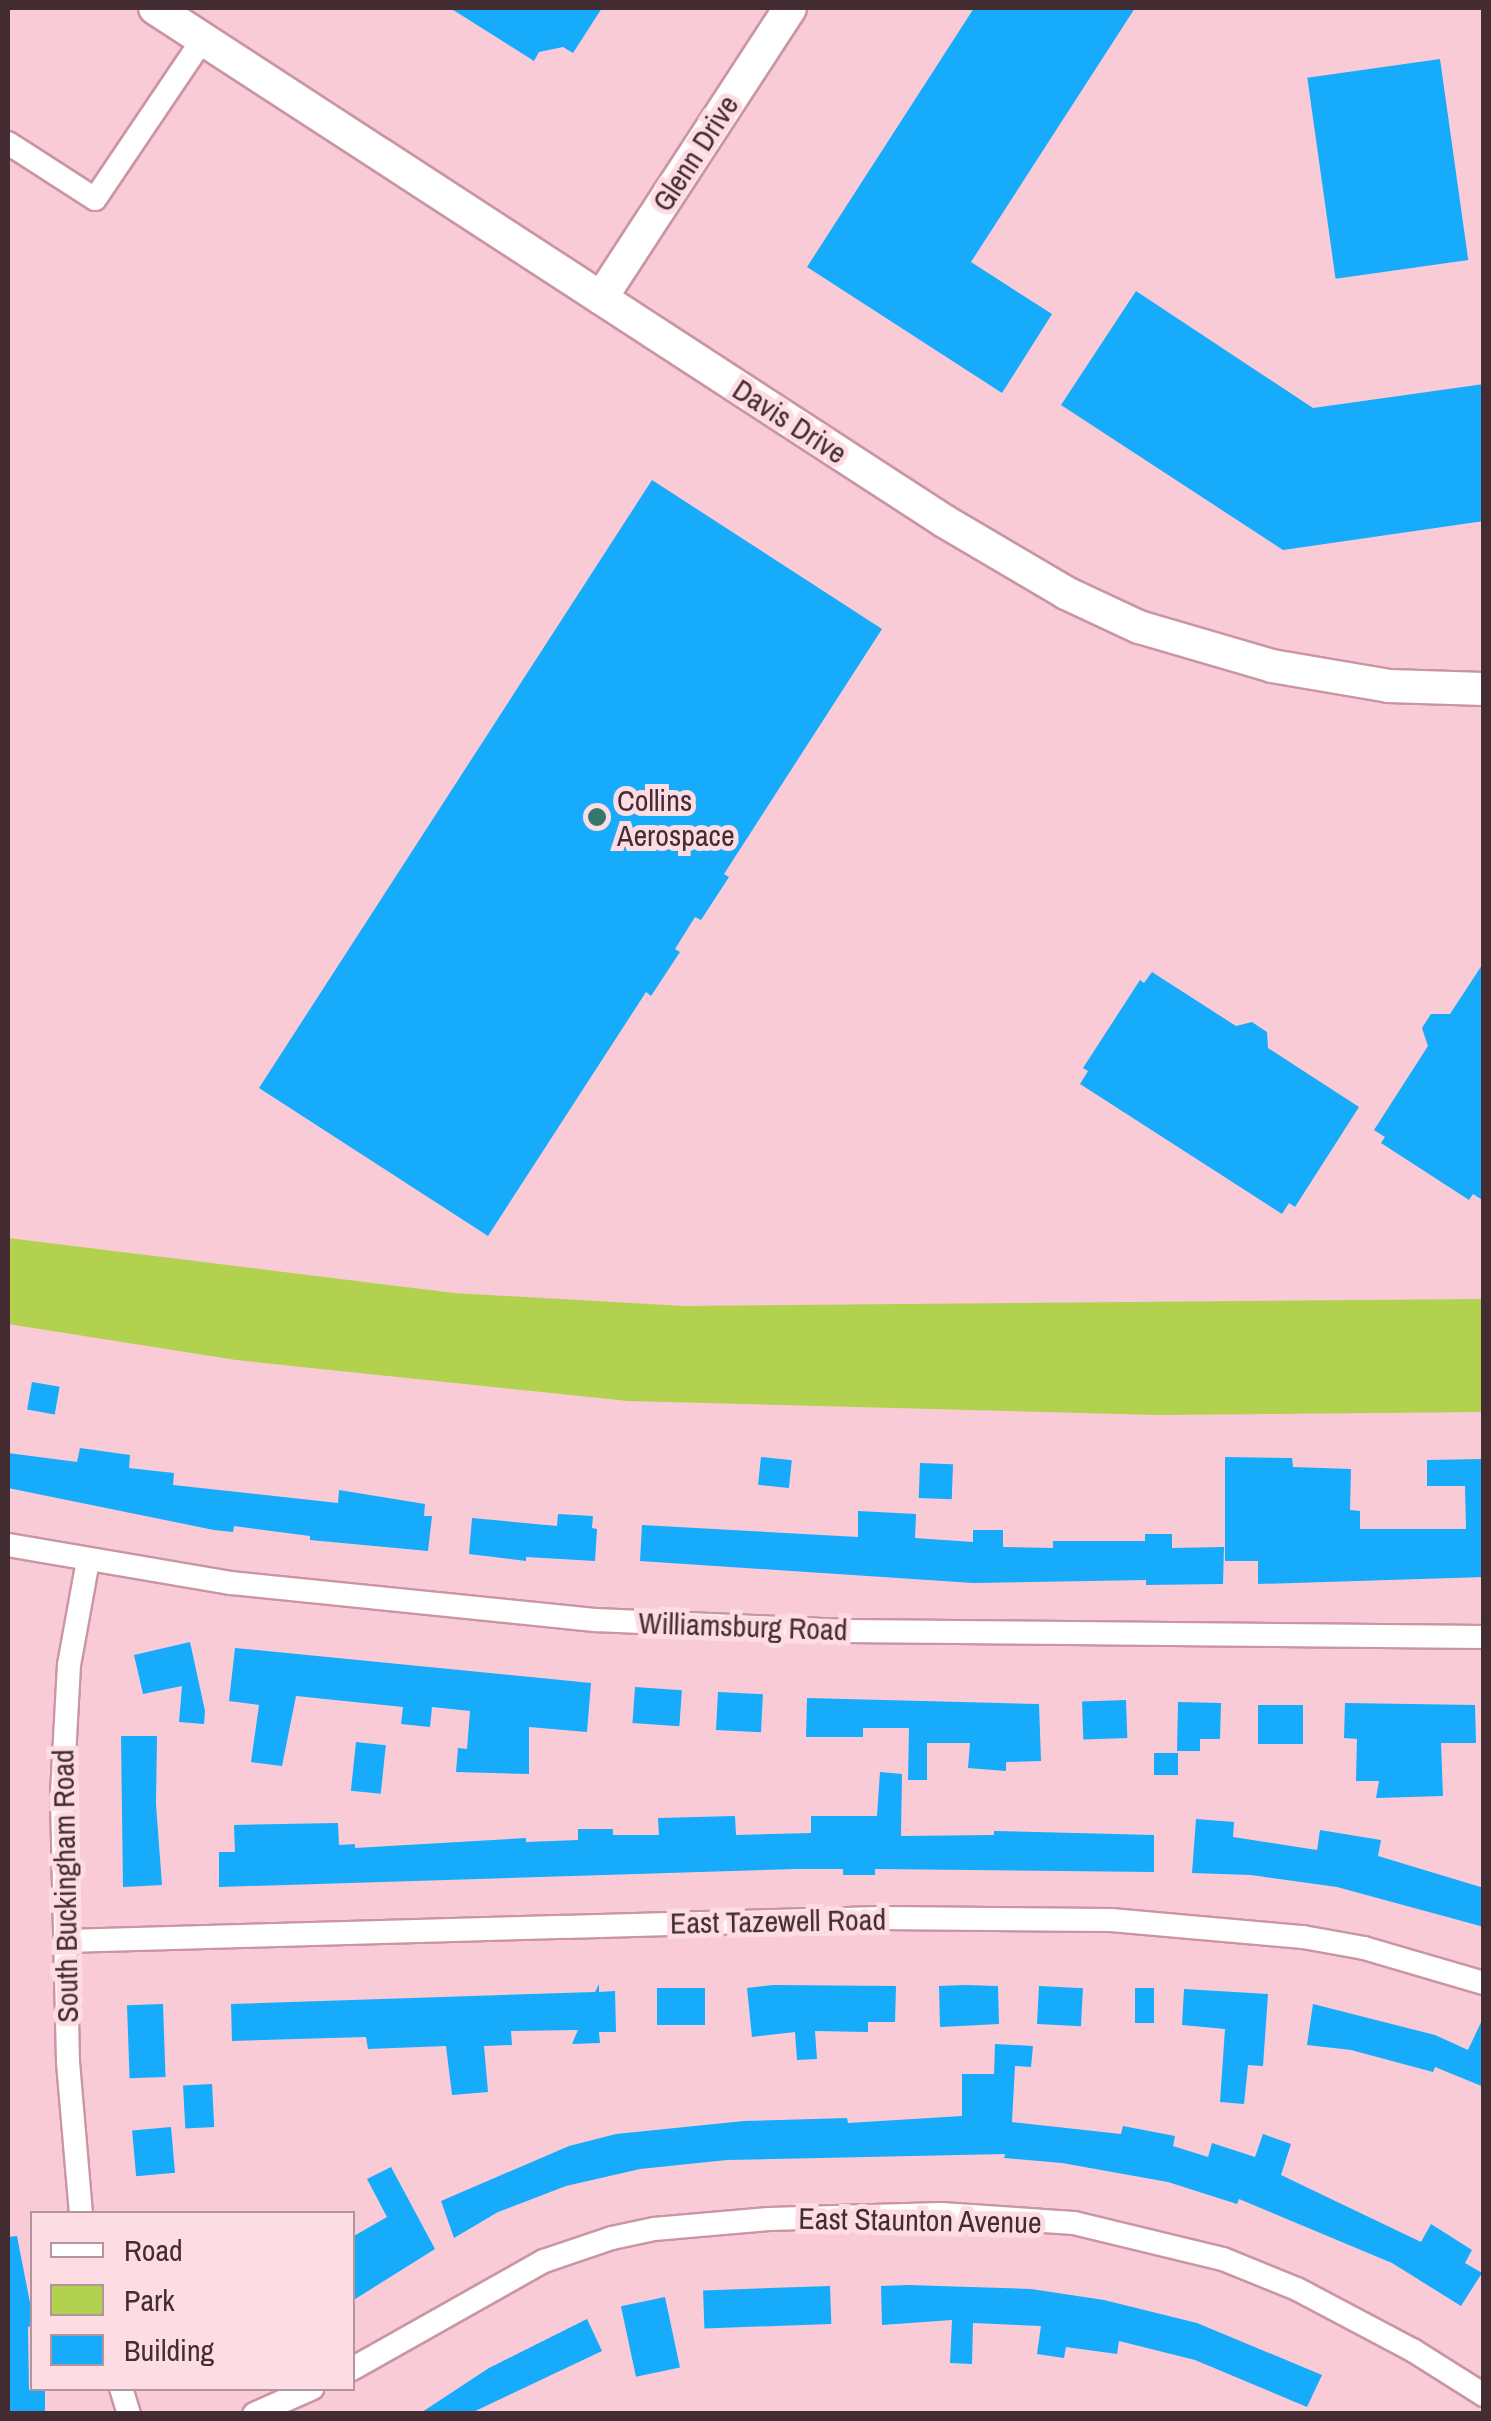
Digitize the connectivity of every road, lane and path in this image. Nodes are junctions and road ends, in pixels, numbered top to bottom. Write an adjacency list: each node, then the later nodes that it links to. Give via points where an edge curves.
1 (155, 8): 3 (street, Davis Drive)
2 (790, 8): 5 (street, Glenn Drive)
3 (203, 39): 4 (street, via 95,199); 5 (street, Davis Drive)
4 (8, 143)
5 (601, 298): 6 (street, Davis Drive, via 1015,566 1139,626 1331,677)
6 (1484, 690)
7 (8, 1546): 8 (street, Williamsburg Road)
8 (88, 1560): 9 (street, Williamsburg Road, via 329,1595 596,1620 846,1631); 10 (street, South Buckingham Road, via 63,1739)
9 (1484, 1638)
10 (66, 1941): 11 (street, East Tazewell Road, via 880,1918 1111,1920 1303,1937); 12 (street, South Buckingham Road)
11 (1484, 1983)
12 (81, 2211)
13 (355, 2366): 15 (street, East Staunton Avenue, via 544,2261 612,2238 769,2219 941,2214 1074,2223 1223,2260 1297,2288)
14 (306, 2391): 16 (street)
15 (1483, 2394)
16 (254, 2414)

